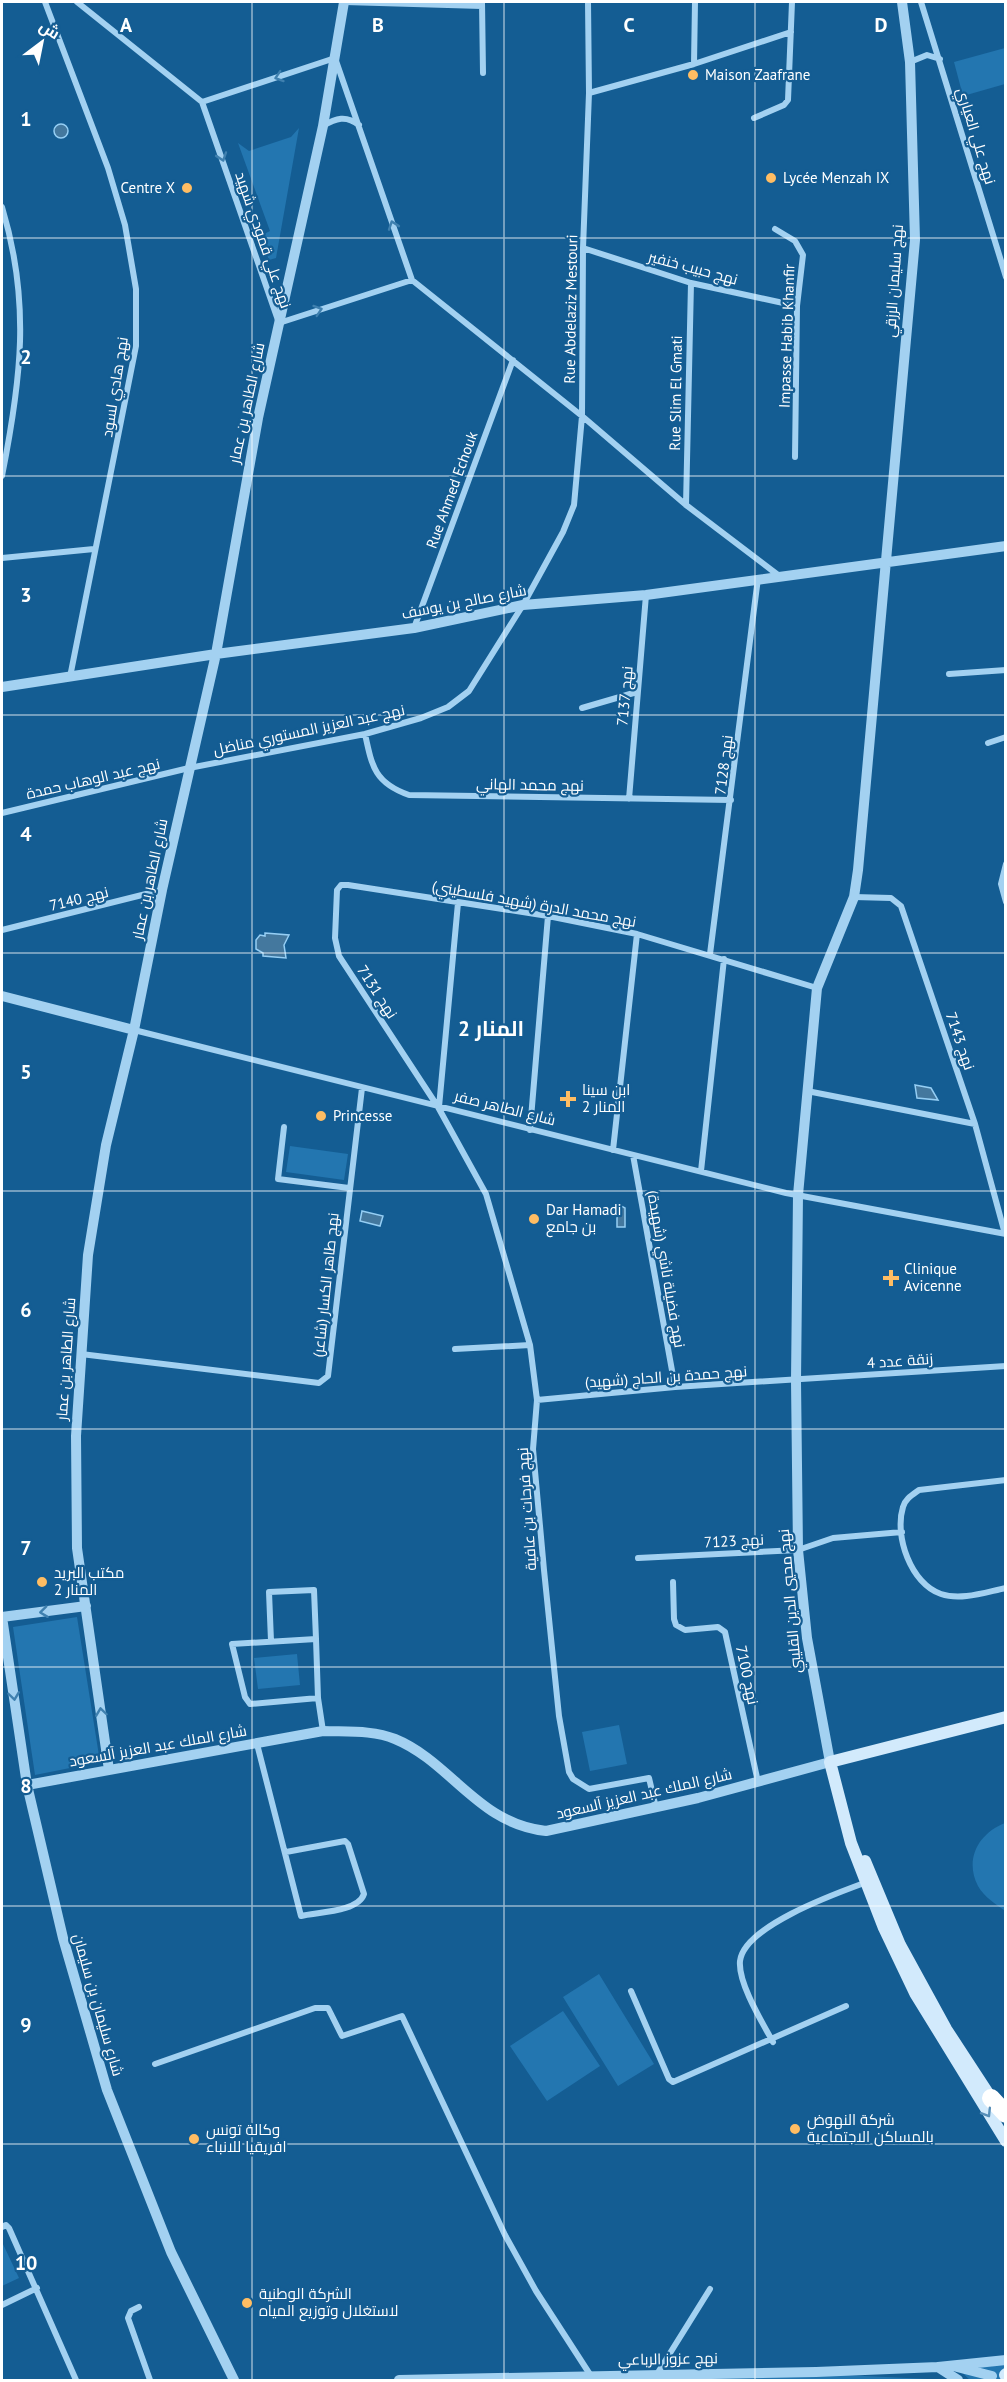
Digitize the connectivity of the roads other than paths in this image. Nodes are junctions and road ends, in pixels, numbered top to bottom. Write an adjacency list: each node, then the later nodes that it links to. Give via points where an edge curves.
1 (45, 2): 35 (street, نهج هادي لسود, via 108,168 125,225 136,289 136,346)
2 (77, 2): 17 (street)
3 (345, 2): 9 (street); 11 (street, شارع الطاهر بن عمار)
4 (588, 2): 16 (street, Rue Abdelaziz Mestouri)
5 (695, 2): 14 (street)
6 (792, 2): 10 (street)
7 (902, 2): 13 (street, نهج سليمان الرزقي)
8 (921, 2): 12 (street, نهج علي العياري)
9 (482, 4): 15 (street)
10 (791, 32): 14 (street); 18 (street, via 788,100)
11 (335, 58): 17 (street, one-way to 17); 19 (street, شارع الطاهر بن عمار); 20 (street)
12 (940, 59): 13 (street, via 927,55); 24 (street, نهج علي العياري)
13 (910, 62): 37 (street, نهج سليمان الرزقي, via 915,240)
14 (694, 64): 16 (street)
15 (483, 73)
16 (589, 93): 23 (street, Rue Abdelaziz Mestouri)
17 (202, 102): 28 (street, نهج علي قمودي شهيد, one-way to 28)
18 (754, 118)
19 (323, 126): 20 (street, via 341,118 351,119); 28 (street, شارع الطاهر بن عمار)
20 (359, 126): 25 (street, one-way to 20)
21 (2, 207): 32 (street, via 20,289 21,345 16,405)
22 (775, 229): 27 (street, Impasse Habib Khanfir, via 795,241 803,255)
23 (583, 248): 26 (street, نهج حبيب خنفير); 30 (street, Rue Abdelaziz Mestouri)
24 (1005, 277)
25 (412, 280): 28 (street, نهج علي قمودي شهيد, one-way to 25); 29 (street)
26 (691, 283): 27 (street, نهج حبيب خنفير); 33 (street, Rue Slim El Gmati)
27 (797, 306): 31 (street, Impasse Habib Khanfir)
28 (279, 323): 43 (street, شارع الطاهر بن عمار)
29 (513, 360): 30 (street); 42 (street, Rue Ahmed Echouk)
30 (582, 416): 33 (street); 41 (street, Rue Abdelaziz Mestouri, via 574,505)
31 (795, 457)
32 (2, 476)
33 (686, 505): 38 (street)
34 (1005, 546): 37 (street, شارع صالح بن يوسف)
35 (94, 549): 36 (street); 46 (street, نهج هادي لسود)
36 (2, 558)
37 (885, 563): 38 (street, شارع صالح بن يوسف); 60 (street, نهج سليمان الرزقي)
38 (778, 575): 39 (street, شارع صالح بن يوسف)
39 (758, 578): 40 (street, شارع صالح بن يوسف); 55 (street, نهج 7128)
40 (646, 595): 41 (street, شارع صالح بن يوسف); 48 (street, نهج 7137)
41 (523, 605): 42 (street, شارع صالح بن يوسف); 50 (street, نهج عبد العزيز المستوري مناضل, via 469,691 448,707)
42 (414, 628): 43 (street, شارع صالح بن يوسف)
43 (216, 654): 46 (street, شارع صالح بن يوسف); 53 (street, شارع الطاهر بن عمار)
44 (1005, 670): 45 (street)
45 (949, 674)
46 (69, 677): 47 (street, شارع صالح بن يوسف)
47 (2, 687)
48 (637, 692): 49 (street); 54 (street, نهج 7137)
49 (582, 708)
50 (365, 734): 53 (street, نهج عبد العزيز المستوري مناضل); 54 (street, نهج محمد الهاني, via 379,778 391,789 410,795)
51 (1005, 737): 52 (street)
52 (988, 743)
53 (189, 768): 56 (street, نهج عبد الوهاب حمدة); 59 (street, شارع الطاهر بن عمار)
54 (629, 799): 55 (street, نهج محمد الهاني)
55 (731, 800): 66 (street, نهج 7128)
56 (2, 813)
57 (1005, 865): 61 (street, via 1001,884)
58 (348, 885): 62 (street, نهج محمد الدرة (شهيد فلسطيني)); 73 (street, نهج 7131, via 340,885 336,895 335,938 339,956)
59 (162, 890): 64 (street, نهج 7140); 70 (street, شارع الطاهر بن عمار)
60 (854, 897): 68 (street, نهج سليمان الرزقي); 74 (street, نهج 7143, via 891,898 901,906)
61 (1005, 902)
62 (458, 903): 63 (street, نهج محمد الدرة (شهيد فلسطيني)); 73 (street)
63 (548, 916): 65 (street, نهج محمد الدرة (شهيد فلسطيني)); 76 (street)
64 (2, 930)
65 (637, 934): 66 (street, نهج محمد الدرة (شهيد فلسطيني)); 77 (street)
66 (710, 954): 67 (street, نهج محمد الدرة (شهيد فلسطيني))
67 (724, 959): 68 (street, نهج محمد الدرة (شهيد فلسطيني)); 79 (street)
68 (817, 988): 72 (street, نهج محيي الدين القليبي)
69 (2, 996): 70 (street, شارع الطاهر صفر)
70 (134, 1030): 71 (street, شارع الطاهر صفر); 85 (street, شارع الطاهر بن عمار, via 106,1145 88,1255)
71 (362, 1088): 73 (street, شارع الطاهر صفر); 80 (street, نهج طاهر الكسار (شاعر))
72 (807, 1091): 74 (street); 81 (street, نهج محيي الدين القليبي)
73 (438, 1107): 76 (street, شارع الطاهر صفر); 83 (street, نهج فرحات بن عافية, via 486,1194)
74 (975, 1124): 82 (street, نهج 7143)
75 (284, 1127): 80 (street, via 278,1179)
76 (530, 1130): 77 (street, شارع الطاهر صفر)
77 (613, 1150): 78 (street, شارع الطاهر صفر)
78 (633, 1155): 79 (street, شارع الطاهر صفر); 88 (street, نهج فضيلة ناشي (شهيدة))
79 (701, 1171): 81 (street, شارع الطاهر صفر)
80 (349, 1188): 85 (street, نهج طاهر الكسار (شاعر), via 328,1376 324,1381)
81 (798, 1195): 82 (street, شارع الطاهر صفر); 87 (street, نهج محيي الدين القليبي)
82 (1005, 1234)
83 (530, 1345): 84 (street); 89 (street, نهج فرحات بن عافية)
84 (455, 1349)
85 (80, 1354): 96 (street, شارع الطاهر بن عمار, via 75,1492 77,1548)
86 (1005, 1366): 87 (street, زنقة عدد 4)
87 (796, 1381): 88 (street, نهج حمدة بن الحاج (شهيد)); 92 (street, نهج محيي الدين القليبي)
88 (675, 1387): 89 (street, نهج حمدة بن الحاج (شهيد))
89 (537, 1400): 108 (street, نهج فرحات بن عافية, via 534,1467 567,1765 573,1779 589,1789 649,1778)
90 (1005, 1480): 91 (street, via 919,1490 908,1497 903,1508)
91 (902, 1532): 92 (street, نهج 7123, via 833,1538); 95 (street, via 910,1562 930,1589 951,1596)
92 (798, 1550): 93 (street, نهج 7123); 104 (street, نهج محيي الدين القليبي, via 813,1683)
93 (638, 1558)
94 (673, 1582): 106 (street, نهج 7100, via 676,1625 685,1629 718,1627 725,1632)
95 (1005, 1588)
96 (86, 1606): 97 (street, one-way to 97); 105 (street, شارع الطاهر بن عمار, one-way to 96)
97 (2, 1617): 107 (street, شارع سليمان بن سليمان, one-way to 107)
98 (316, 1639): 99 (street); 99 (street, via 314,1590 269,1592); 100 (street)
99 (271, 1641): 100 (street, via 232,1644 247,1702 255,1705)
100 (318, 1698): 102 (street)
101 (1005, 1717): 104 (main road, شارع الملك عبد العزيز آلسعود)
102 (323, 1731): 103 (street, شارع الملك عبد العزيز آلسعود); 108 (street, شارع الملك عبد العزيز آلسعود, via 372,1732 396,1739 480,1802 522,1827 558,1830)
103 (257, 1744): 105 (street, شارع الملك عبد العزيز آلسعود); 109 (street)
104 (830, 1762): 106 (street, شارع الملك عبد العزيز آلسعود); 110 (main road, نهج محيي الدين القليبي)
105 (109, 1770): 107 (street, شارع الملك عبد العزيز آلسعود)
106 (758, 1782): 108 (street, شارع الملك عبد العزيز آلسعود)
107 (27, 1785): 131 (street, شارع سليمان بن سليمان, via 63,1938 107,2090 171,2252)
108 (656, 1808)
109 (286, 1852): 109 (street, via 345,1841 363,1898 355,1905 301,1916)
110 (869, 1881): 113 (street, via 770,1925 747,1945 740,1962 742,1978); 115 (main road, نهج محيي الدين القليبي, via 946,2030); 118 (main road, نهج محيي الدين القليبي, one-way to 118, via 915,1993)
111 (631, 1991): 113 (street, via 673,2082)
112 (846, 2006): 113 (street)
113 (772, 2040)
114 (155, 2064): 127 (street, via 315,2008 328,2008 342,2036 402,2016 505,2235)
115 (991, 2098): 116 (highway); 117 (main road, نهج محيي الدين القليبي)
116 (1005, 2114)
117 (1005, 2119)
118 (1005, 2141)
119 (2, 2227): 120 (street, via 8,2226)
120 (37, 2288): 122 (street); 129 (street)
121 (710, 2289): 126 (street)
122 (2, 2305)
123 (139, 2307): 130 (street, via 128,2318)
124 (1005, 2360): 125 (street, نهج عزوز الرباعي)
125 (944, 2366): 126 (street, نهج عزوز الرباعي); 128 (street, نهج عزوز الرباعي); 133 (street)
126 (657, 2374): 127 (street, نهج عزوز الرباعي)
127 (591, 2376): 132 (street, نهج عزوز الرباعي)
128 (999, 2376)
129 (76, 2380)
130 (150, 2380)
131 (234, 2380)
132 (399, 2380)
133 (958, 2380)

